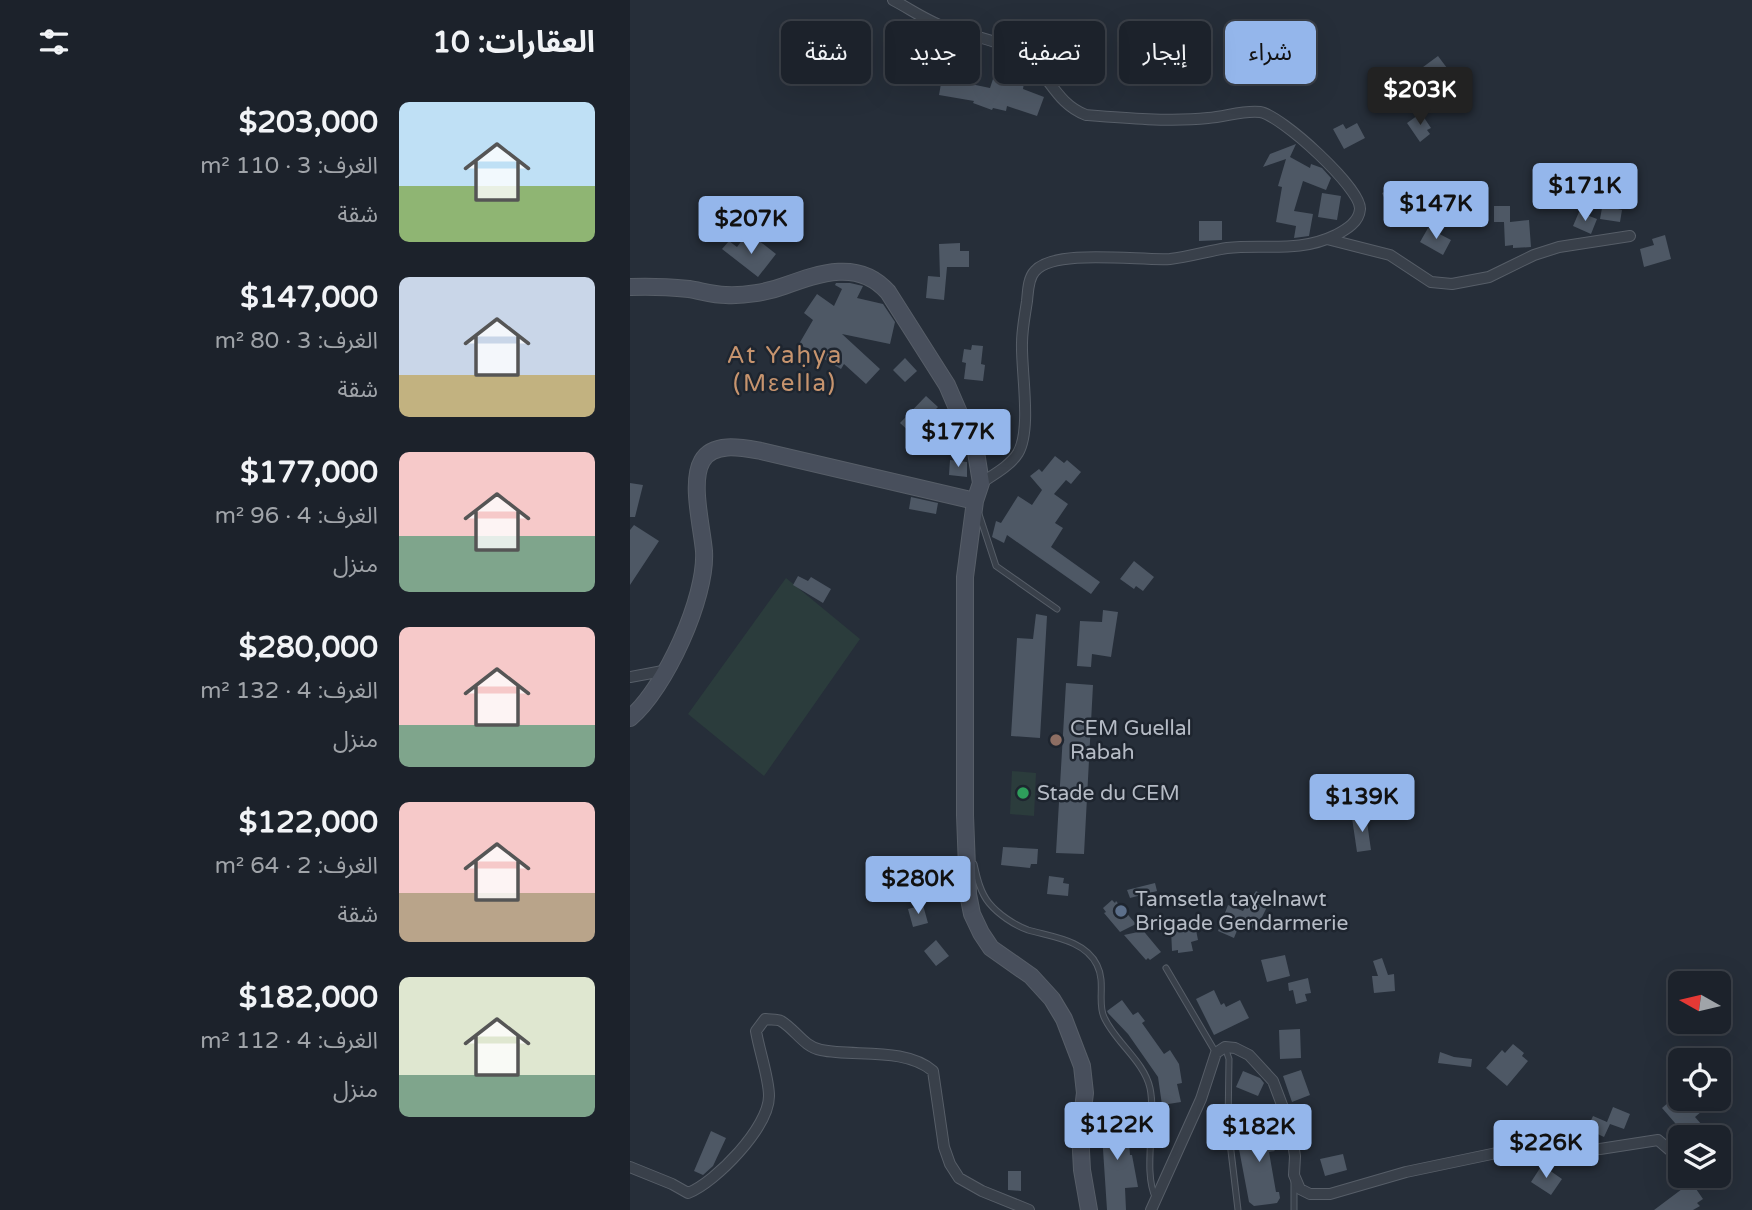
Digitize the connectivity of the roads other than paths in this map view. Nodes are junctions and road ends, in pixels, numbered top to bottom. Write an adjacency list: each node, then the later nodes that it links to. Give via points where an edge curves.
1 (893, 0): 3 (street, via 939,25 1007,46 1044,74 1072,110 1086,115 1205,119 1250,111 1275,117 1307,142 1358,197 1357,219)
2 (1630, 236): 3 (street, via 1559,247 1489,277 1452,284 1431,282 1390,255)
3 (1327, 239): 5 (street, via 1292,248 1228,248 1171,259 1071,257 1035,271 1029,283 1022,343 1021,444 1010,462)
4 (630, 287): 5 (main road, via 726,295 782,287 839,270 879,282 947,385 976,452)
5 (981, 483): 6 (main road)
6 (975, 501): 7 (lane, via 996,566); 8 (main road, via 761,451 714,450 702,460 699,472 701,580); 11 (main road, via 965,578)
7 (1057, 609)
8 (668, 670): 9 (street); 10 (main road)
9 (630, 677)
10 (630, 718)
11 (965, 827): 17 (lane, via 979,883 989,903 1009,921 1069,941 1096,962 1102,1015 1150,1087); 19 (main road, via 968,894 981,933 991,948 1031,976 1052,999 1082,1066 1085,1093 1080,1132)
12 (1166, 968): 13 (lane)
13 (1221, 1050): 16 (street, via 1236,1048 1249,1055 1273,1082 1290,1126); 17 (street); 20 (lane, via 1229,1059 1228,1126)
14 (1668, 1149): 16 (street, via 1658,1140 1647,1140 1600,1149 1506,1151 1330,1194 1300,1189)
15 (630, 1167): 18 (street, via 688,1193 717,1174 765,1114 769,1095 757,1031 765,1019 780,1020 818,1050 922,1062 933,1071 944,1147 959,1178)
16 (1294, 1175): 21 (lane)
17 (1154, 1205)
18 (1029, 1210)
19 (1089, 1210)
20 (1238, 1210)
21 (1294, 1210)

